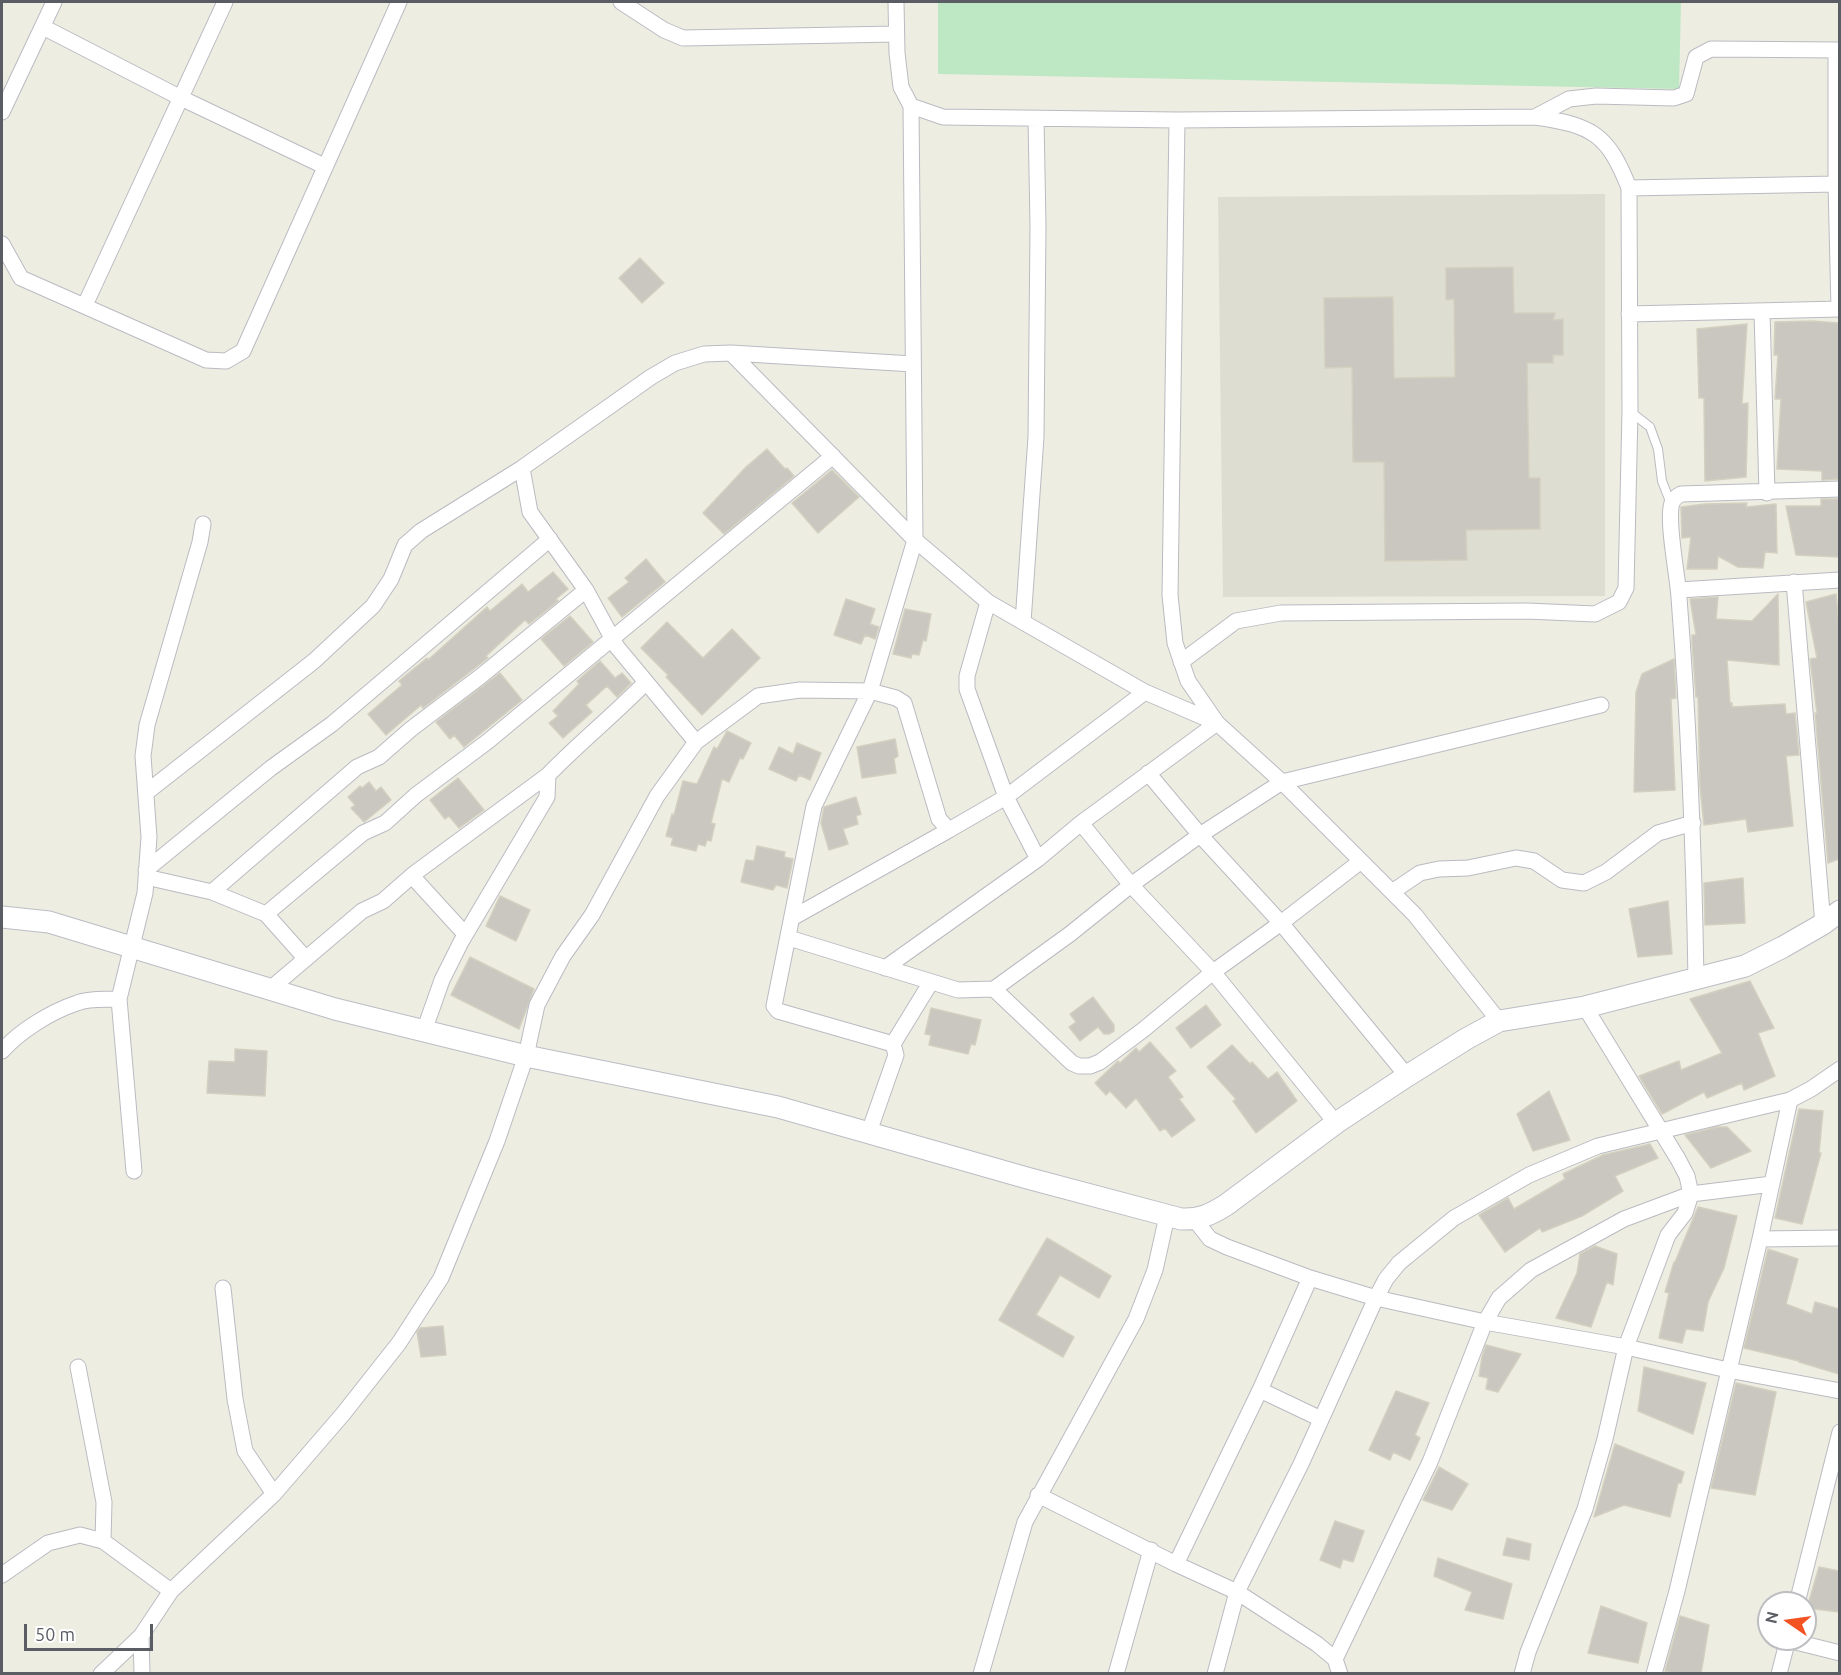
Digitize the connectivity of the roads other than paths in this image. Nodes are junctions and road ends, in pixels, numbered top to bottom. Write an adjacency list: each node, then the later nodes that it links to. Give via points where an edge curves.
1 (54, 2): 6 (street)
2 (225, 2): 9 (street)
3 (399, 2): 15 (street)
4 (621, 2): 7 (street, via 683,38)
5 (896, 2): 7 (street)
6 (42, 27): 9 (street); 11 (street)
7 (896, 34): 10 (street, via 901,87)
8 (1838, 50): 12 (street, via 1711,49 1696,57 1686,94 1674,98 1569,99); 16 (street)
9 (181, 98): 15 (street); 19 (street)
10 (911, 106): 13 (street, via 943,117); 24 (street)
11 (2, 112)
12 (1535, 117): 14 (street); 17 (street, via 1571,122 1600,137 1618,161)
13 (1036, 119): 14 (street); 39 (street, via 1035,437)
14 (1177, 120): 41 (street, via 1170,595)
15 (324, 166): 19 (street, via 243,351 226,361 206,360)
16 (1836, 183): 17 (street); 20 (street)
17 (1629, 188): 22 (street)
18 (2, 244): 19 (street, via 21,278)
19 (85, 305)
20 (1839, 309): 21 (street)
21 (1762, 312): 22 (street); 29 (street)
22 (1629, 314): 25 (street)
23 (731, 353): 24 (street); 26 (street); 27 (street, via 704,354 675,363)
24 (913, 364): 33 (street)
25 (1630, 411): 30 (lane, via 1650,427); 41 (street, via 1626,588 1619,602 1595,614 1527,610 1281,613 1236,621)
26 (833, 456): 33 (street); 40 (street)
27 (522, 468): 32 (street, via 530,512); 51 (street, via 421,531 405,545 391,579 373,606 314,661)
28 (1839, 489): 29 (street)
29 (1767, 493): 30 (street, via 1681,494)
30 (1671, 504): 37 (street)
31 (202, 524): 51 (street, via 147,725 143,756)
32 (550, 539): 36 (street); 59 (street, via 332,724 271,768)
33 (915, 540): 38 (street); 43 (street)
34 (1839, 580): 35 (street)
35 (1794, 582): 37 (street); 67 (street)
36 (586, 590): 40 (street); 62 (street, via 379,757 357,767)
37 (1679, 590): 54 (street)
38 (988, 602): 39 (street); 52 (street, via 967,688)
39 (1023, 622): 44 (street)
40 (613, 638): 42 (street); 64 (street, via 385,823 363,833)
41 (1181, 662): 46 (street, via 1188,681)
42 (646, 682): 47 (street); 49 (street)
43 (870, 691): 47 (street, via 800,690 758,696); 55 (street, via 904,703 939,819); 66 (street, via 814,806)
44 (1145, 692): 46 (street); 52 (street)
45 (1601, 705): 50 (street)
46 (1217, 723): 48 (street); 50 (street)
47 (696, 742): 85 (street, via 657,796 592,915 547,985 537,1005)
48 (1148, 773): 53 (street); 56 (street)
49 (548, 776): 60 (street); 69 (street, via 547,797)
50 (1282, 782): 56 (street); 58 (street)
51 (147, 792): 59 (street)
52 (1006, 797): 55 (street); 57 (street)
53 (1081, 823): 57 (street); 61 (street)
54 (1693, 824): 63 (street, via 1658,833 1584,884 1562,880 1534,861 1516,858 1420,873); 75 (street)
55 (949, 830): 66 (street)
56 (1200, 836): 61 (street); 68 (street)
57 (1038, 859): 73 (street)
58 (1361, 861): 63 (street); 68 (street)
59 (146, 873): 62 (street); 71 (street)
60 (412, 876): 69 (street); 72 (street, via 383,901 362,911)
61 (1131, 885): 74 (street); 77 (street)
62 (212, 892): 64 (street)
63 (1392, 892): 81 (street, via 1415,915)
64 (266, 914): 72 (street)
65 (2, 917): 71 (street, via 49,922)
66 (792, 918): 70 (street)
67 (1831, 918): 75 (street, via 1745,966)
68 (1281, 923): 74 (street); 87 (street)
69 (465, 934): 82 (street, via 442,980)
70 (789, 938): 73 (street); 83 (street, via 776,1010)
71 (133, 946): 78 (street); 79 (street)
72 (306, 959): 78 (street)
73 (885, 968): 76 (street)
74 (1213, 972): 77 (street, via 1100,1062 1079,1066); 89 (street)
75 (1696, 980): 80 (street)
76 (931, 982): 77 (street, via 958,990); 83 (street)
77 (994, 989)
78 (269, 990): 82 (street)
79 (119, 999): 84 (street, via 79,1002 47,1017); 92 (street)
80 (1585, 1007): 81 (street); 90 (street)
81 (1499, 1022): 87 (street)
82 (424, 1030): 85 (street)
83 (893, 1044): 91 (street, via 896,1055)
84 (2, 1051)
85 (526, 1056): 91 (street, via 778,1107); 110 (street, via 497,1141 441,1278 399,1343)
86 (1839, 1069): 88 (street)
87 (1407, 1076): 89 (street)
88 (1790, 1100): 90 (street); 93 (street)
89 (1336, 1124): 96 (street, via 1226,1205)
90 (1659, 1130): 94 (street, via 1687,1176); 101 (street, via 1598,1146 1528,1175 1463,1212 1399,1263)
91 (869, 1132): 95 (street)
92 (134, 1171)
93 (1772, 1184): 94 (street); 98 (street)
94 (1691, 1194): 102 (street, via 1624,1219 1531,1270 1499,1298); 103 (street, via 1684,1213 1668,1235)
95 (1167, 1216): 96 (street); 111 (street, via 1155,1270 1136,1319)
96 (1195, 1220): 99 (street, via 1210,1239)
97 (1839, 1238): 98 (street)
98 (1760, 1239): 105 (street)
99 (1310, 1278): 101 (street); 106 (street)
100 (223, 1288): 110 (street, via 245,1451)
101 (1376, 1298): 102 (street); 108 (street)
102 (1485, 1322): 103 (street); 123 (street, via 1430,1462)
103 (1626, 1347): 105 (street); 129 (street, via 1585,1509)
104 (78, 1367): 112 (street, via 104,1502)
105 (1728, 1370): 107 (street); 130 (street)
106 (1260, 1390): 108 (street); 114 (street)
107 (1839, 1391)
108 (1321, 1419): 118 (street)
109 (1839, 1432): 117 (street)
110 (274, 1494): 116 (street)
111 (1038, 1495): 113 (street); 126 (street, via 1016,1550)
112 (103, 1541): 115 (street, via 80,1535 48,1543); 116 (street)
113 (1151, 1550): 114 (street); 127 (street)
114 (1176, 1564): 118 (street)
115 (2, 1575)
116 (171, 1591): 119 (street)
117 (1800, 1591)
118 (1237, 1592): 123 (street, via 1317,1644); 128 (street)
119 (141, 1636): 124 (street); 125 (street)
120 (1817, 1647): 122 (street)
121 (1785, 1651): 131 (street)
122 (1839, 1653)
123 (1338, 1666)
124 (101, 1674)
125 (142, 1674)
126 (981, 1674)
127 (1116, 1674)
128 (1215, 1674)
129 (1522, 1674)
130 (1654, 1674)
131 (1779, 1674)

